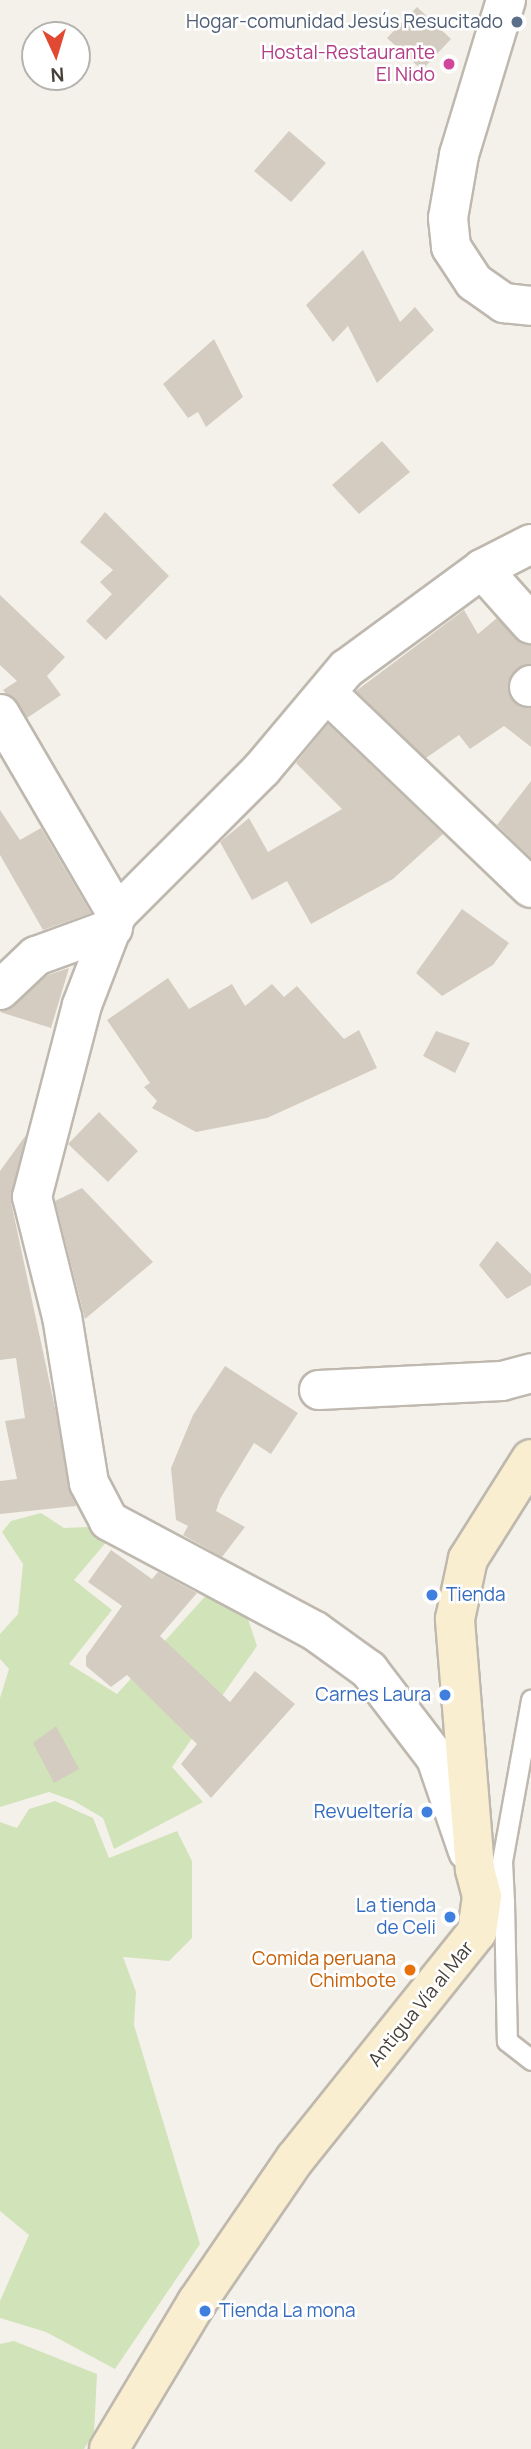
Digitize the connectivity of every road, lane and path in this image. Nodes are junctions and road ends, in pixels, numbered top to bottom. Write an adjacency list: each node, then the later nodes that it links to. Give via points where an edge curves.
1 (506, 0): 2 (street, via 459,155 447,218 451,247 474,282 504,303)
2 (531, 306)
3 (531, 544): 4 (street)
4 (482, 569): 5 (street); 6 (street, via 346,669)
5 (531, 624)
6 (327, 693): 8 (street); 9 (street, via 262,769)
7 (0, 714): 9 (street)
8 (531, 888)
9 (115, 921): 10 (street, via 36,956); 15 (street, via 82,1005 32,1197 62,1317 89,1483 109,1521 315,1631 369,1670 436,1758)
10 (0, 990)
11 (531, 1373): 12 (street, via 502,1381)
12 (319, 1390)
13 (531, 1459): 15 (main road, Antigua Vía al Mar, via 468,1559 455,1619)
14 (531, 1700): 16 (lane, via 502,1861)
15 (474, 1869): 16 (lane); 18 (main road, Antigua Vía al Mar, via 482,1896 477,1932 464,1955 295,2159 197,2302)
16 (504, 1902): 17 (lane, via 507,2041)
17 (531, 2060)
18 (109, 2449)

